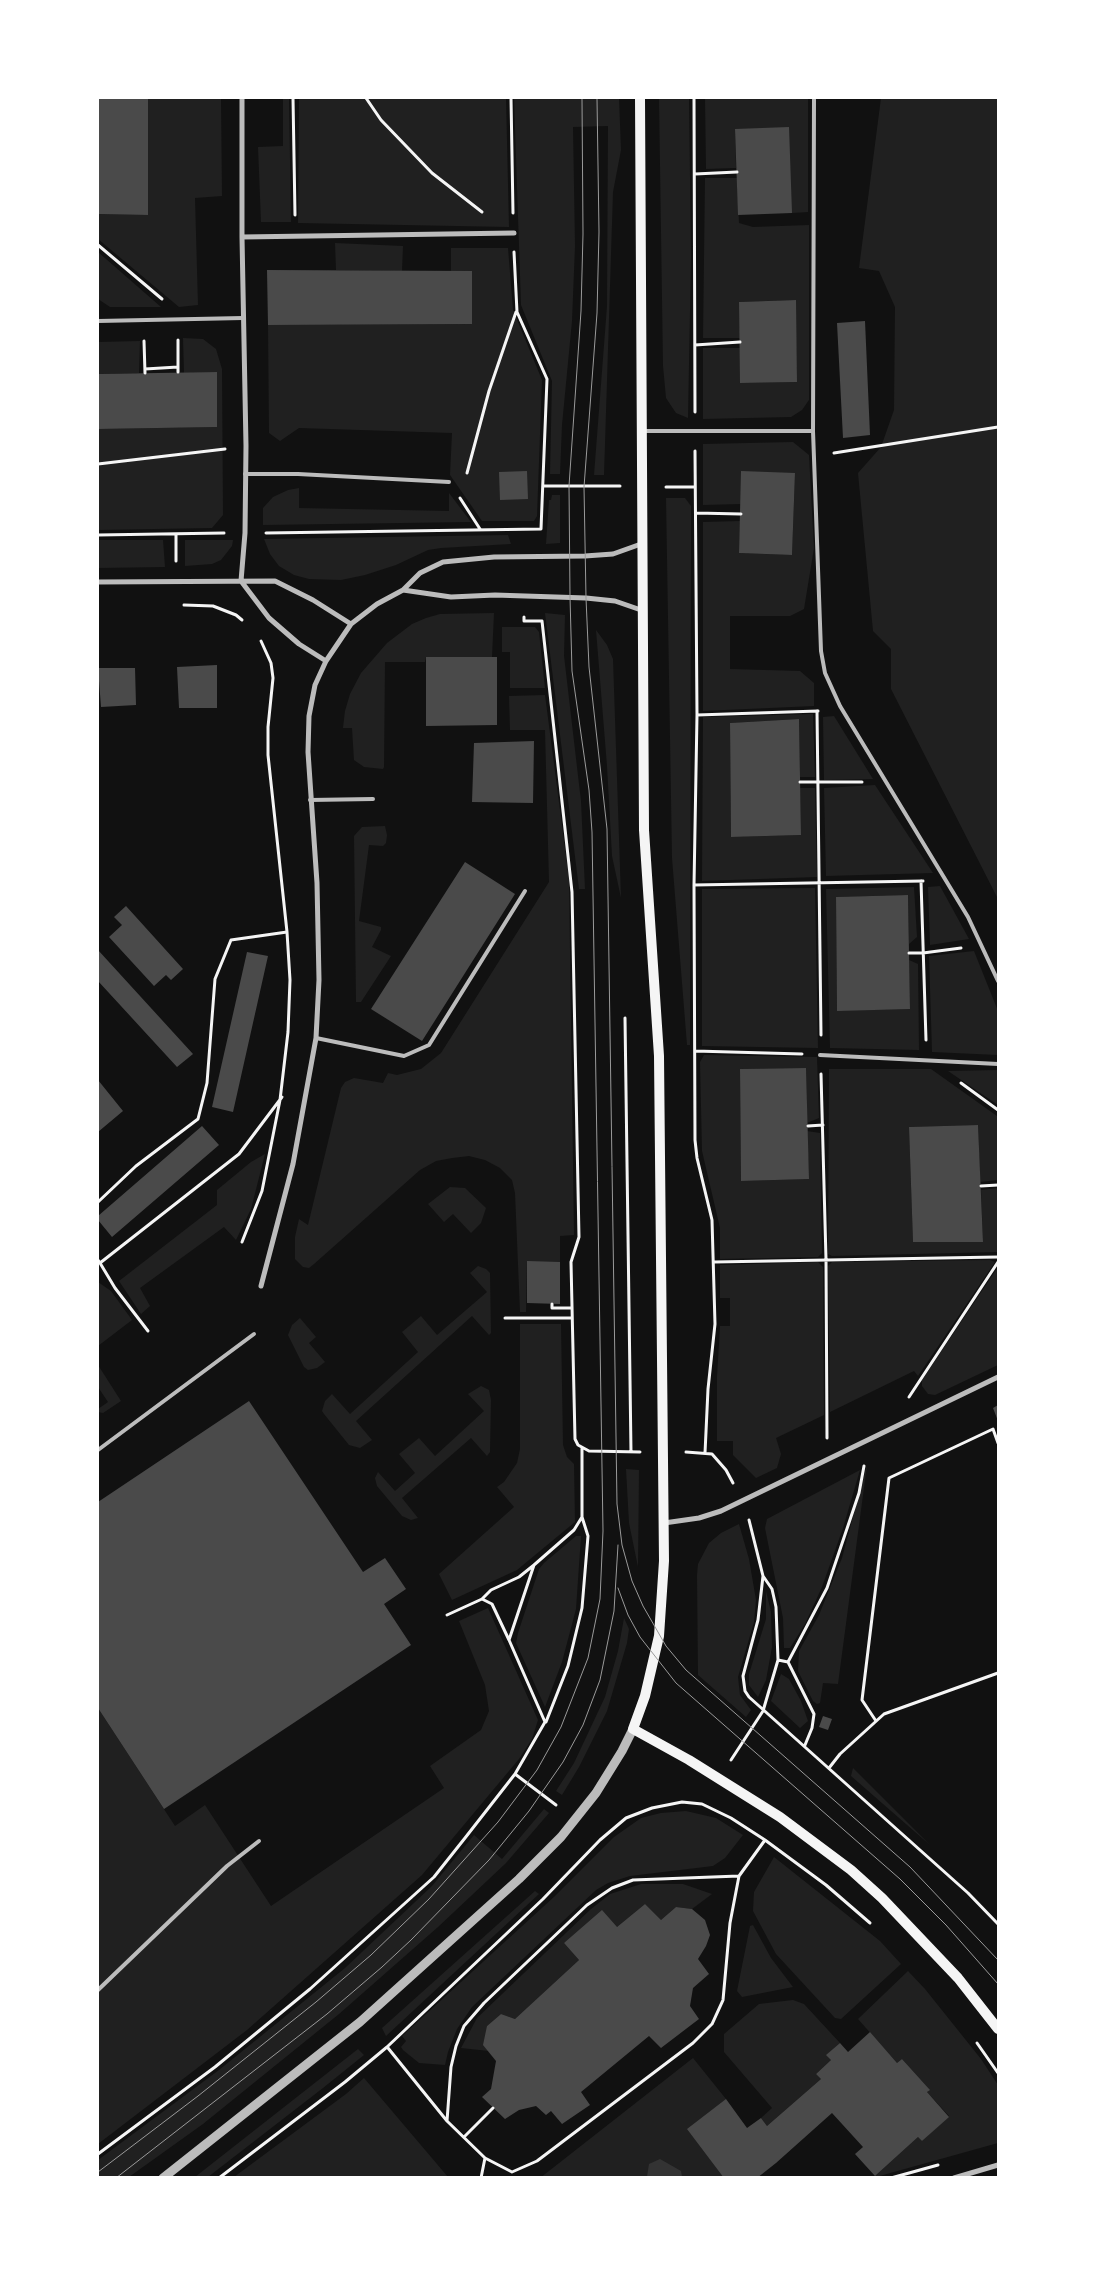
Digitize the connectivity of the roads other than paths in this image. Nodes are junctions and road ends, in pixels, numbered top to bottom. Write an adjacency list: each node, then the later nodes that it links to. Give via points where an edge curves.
1 (242, 98): 5 (street)
2 (640, 98): 8 (main road)
3 (814, 98): 9 (lane)
4 (514, 233): 5 (street)
5 (242, 237): 6 (street)
6 (243, 318): 7 (lane); 10 (street)
7 (98, 321)
8 (643, 431): 9 (lane); 12 (main road)
9 (813, 431): 22 (lane, via 821,651 825,673 840,706 968,917)
10 (245, 474): 11 (lane); 13 (street)
11 (450, 482)
12 (642, 544): 15 (street, via 613,554 494,557 443,562 420,573); 16 (main road)
13 (241, 581): 14 (street); 17 (street, via 275,581); 18 (street, via 269,618 299,644)
14 (98, 582)
15 (403, 590): 16 (street, via 451,597 570,597 615,601); 17 (street, via 377,604)
16 (642, 610): 30 (main road, via 645,869 659,1056)
17 (351, 624): 18 (street)
18 (326, 661): 20 (street, via 315,685 309,716)
19 (373, 799): 20 (lane)
20 (310, 800): 23 (street, via 317,883)
21 (525, 891): 23 (lane, via 428,1045 404,1056)
22 (998, 981)
23 (316, 1038): 26 (street, via 293,1164)
24 (820, 1055): 25 (lane)
25 (998, 1064)
26 (261, 1286)
27 (254, 1334): 29 (lane)
28 (998, 1377): 30 (street, via 742,1502 699,1518)
29 (98, 1450)
30 (664, 1523): 31 (main road, via 663,1604 659,1636)
31 (633, 1729): 34 (main road, via 780,1816 851,1870 958,1978); 36 (street, via 596,1793 561,1837 519,1879 360,2022)
32 (259, 1841): 33 (lane, via 227,1866)
33 (98, 1990)
34 (998, 2029)
35 (998, 2165): 37 (street)
36 (163, 2178)
37 (954, 2178)

